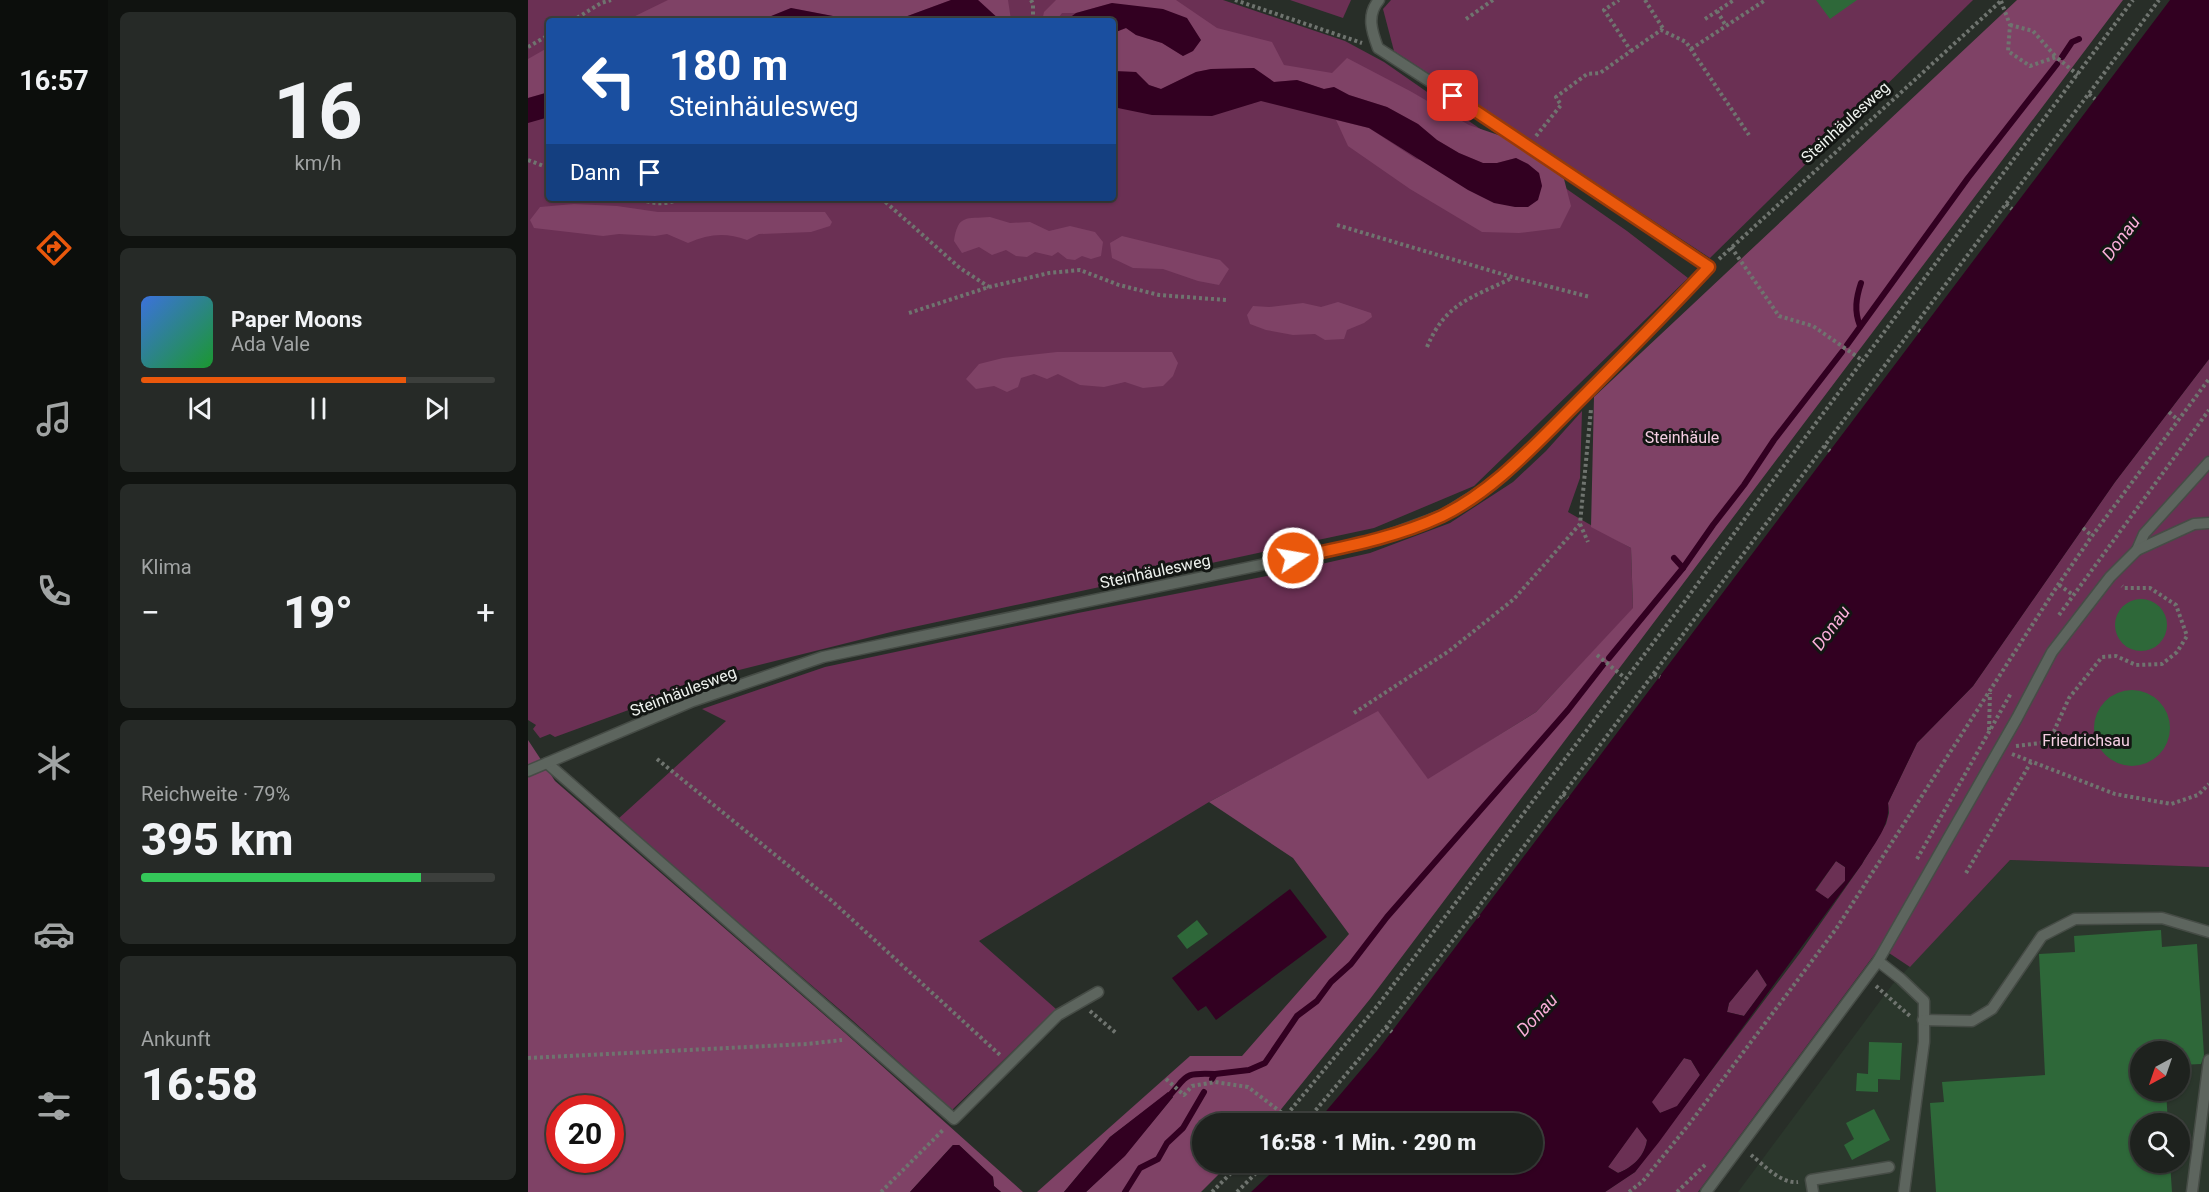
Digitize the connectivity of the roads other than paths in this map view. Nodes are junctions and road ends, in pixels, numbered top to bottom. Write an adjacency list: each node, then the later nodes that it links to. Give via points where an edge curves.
1 (1379, 0): 5 (lane, Steinhäulesweg, via 1370,27 1377,48 1709,267 1508,471 1443,515 1370,542 823,657 693,701)
2 (2209, 462): 4 (lane, via 2144,534)
3 (2209, 523): 4 (lane, via 2194,524)
4 (2137, 550): 8 (lane, via 2110,576 2052,652)
5 (547, 763): 6 (lane, Steinhäulesweg); 9 (lane, via 954,1119 1058,1016)
6 (528, 771)
7 (2209, 932): 10 (lane, via 2162,918 2075,919 2042,936 1992,1009 1972,1021)
8 (1878, 961): 10 (lane, via 1924,1001); 13 (lane)
9 (1098, 992)
10 (1921, 1021): 15 (lane, via 1924,1042)
11 (2209, 1060): 16 (lane)
12 (1889, 1167): 14 (lane, via 1811,1180)
13 (1706, 1192)
14 (1813, 1192)
15 (1904, 1192)
16 (2192, 1192)

